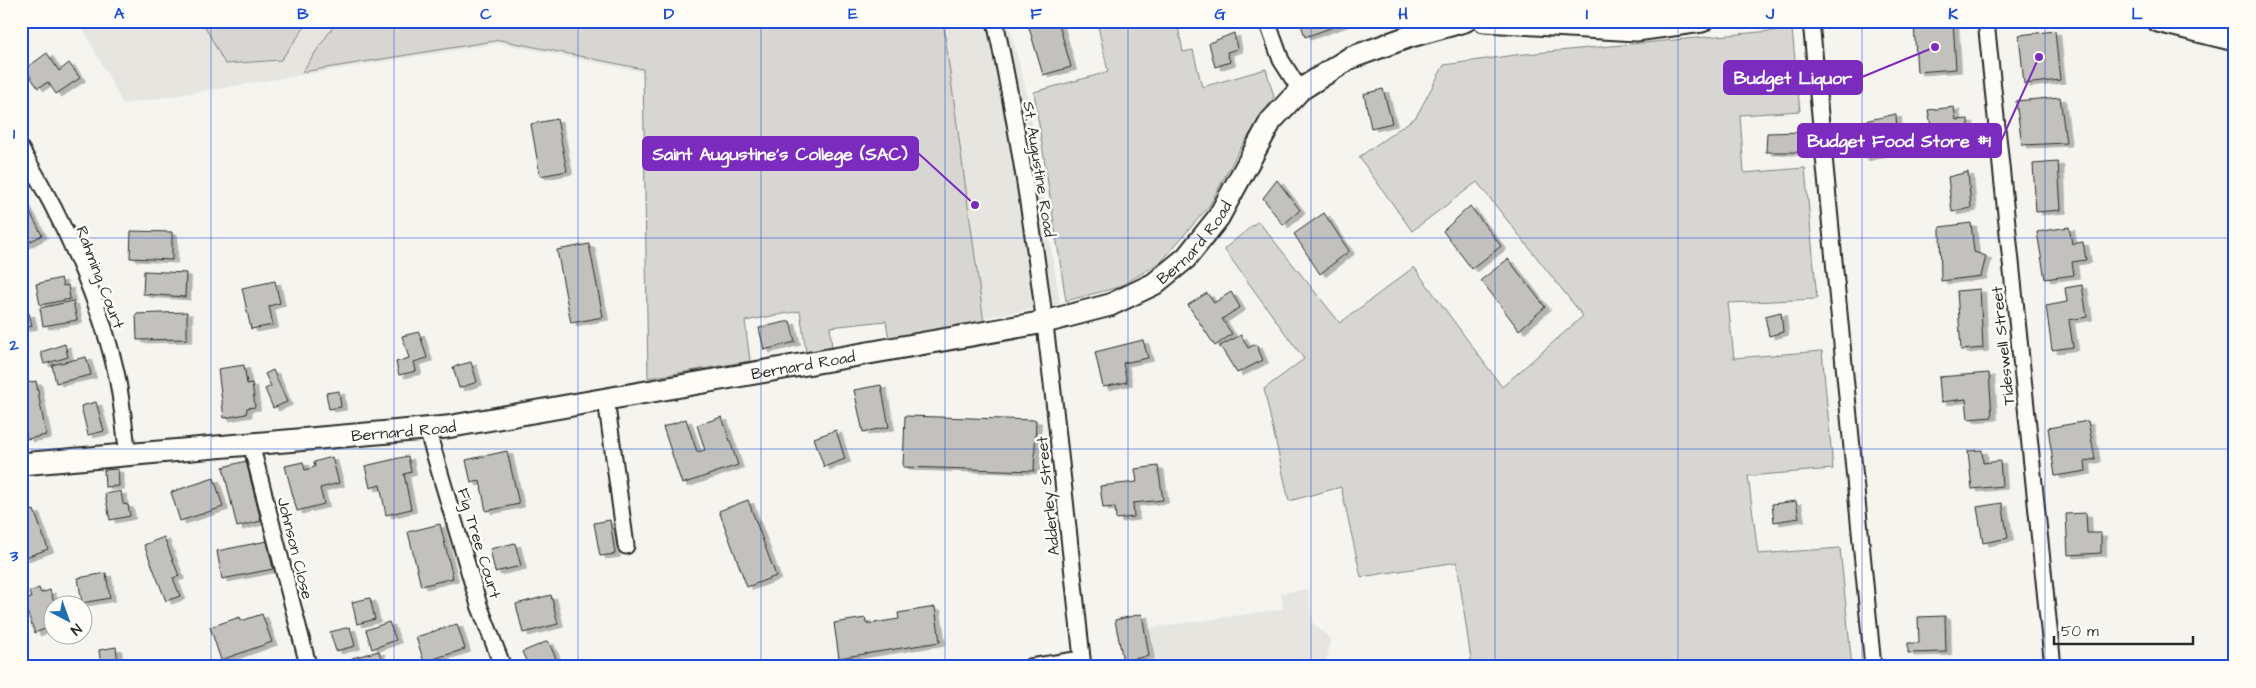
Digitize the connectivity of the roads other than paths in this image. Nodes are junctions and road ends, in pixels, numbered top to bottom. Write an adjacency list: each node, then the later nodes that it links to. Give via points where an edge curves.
1 (995, 21): 14 (street, St. Augustine Road, via 1013,106)
2 (1267, 21): 12 (street, via 1281,60)
3 (1465, 21): 12 (main road, Bernard Road, via 1350,58)
4 (1484, 21): 9 (main road)
5 (1702, 21): 10 (main road)
6 (1811, 21): 25 (street)
7 (1986, 21): 26 (street, Tideswell Street)
8 (2158, 21): 11 (main road)
9 (1496, 22): 10 (main road)
10 (1635, 26)
11 (2235, 40)
12 (1300, 90): 14 (main road, Bernard Road, via 1271,121 1218,218 1186,258 1154,284 1110,305)
13 (21, 149): 18 (street, Rahming Court, via 67,234 99,313 116,373)
14 (1045, 322): 15 (main road, Bernard Road); 22 (street, Adderley Street)
15 (606, 399): 16 (main road, Bernard Road); 20 (street)
16 (427, 429): 17 (main road, Bernard Road); 23 (street, Fig Tree Court, via 479,604)
17 (251, 444): 18 (main road, Bernard Road); 21 (street, Johnson Close)
18 (128, 455): 19 (main road, Bernard Road)
19 (21, 464)
20 (626, 546)
21 (307, 660)
22 (1082, 663): 24 (street)
23 (503, 667)
24 (1030, 667)
25 (1873, 667)
26 (2053, 667)

